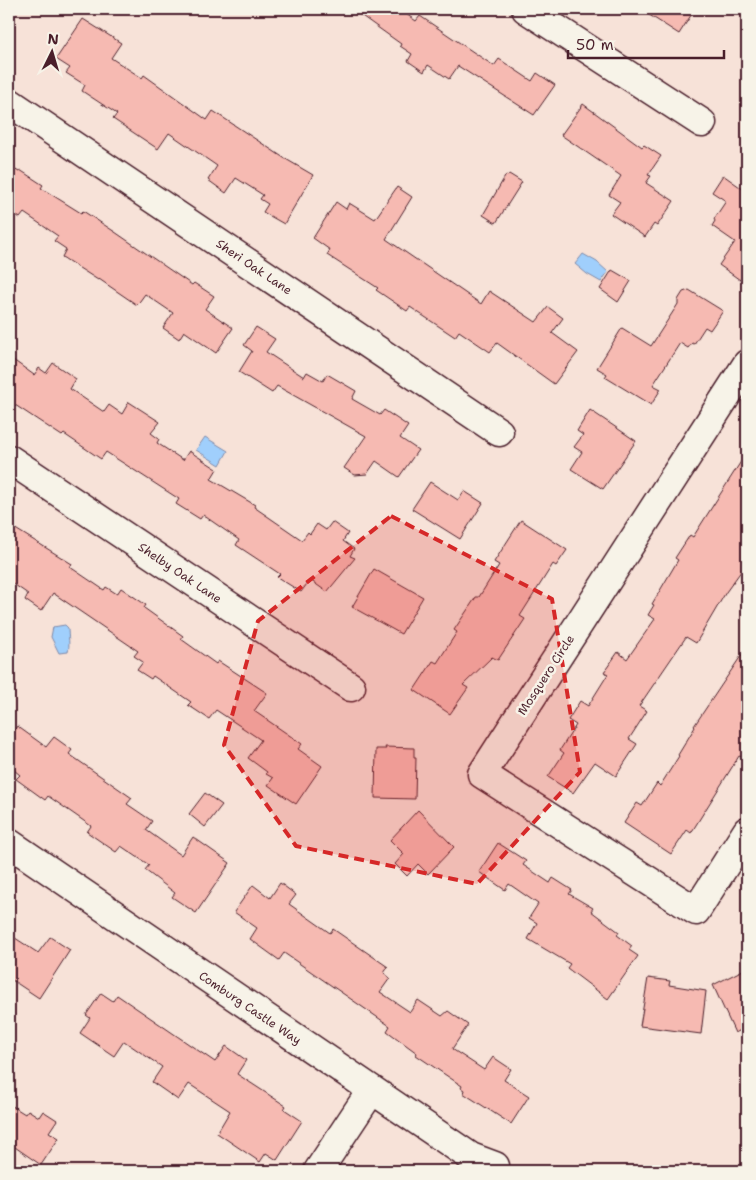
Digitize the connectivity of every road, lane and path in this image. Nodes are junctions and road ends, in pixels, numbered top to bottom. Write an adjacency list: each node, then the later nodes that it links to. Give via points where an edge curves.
1 (526, 9): 3 (street)
2 (9, 102): 5 (street, Sheri Oak Lane)
3 (702, 123)
4 (747, 364): 8 (street, Mosquero Circle, via 482,774 696,911)
5 (500, 432)
6 (9, 459): 7 (street, Shelby Oak Lane)
7 (351, 686)
8 (747, 831)
9 (9, 843): 10 (street, Comburg Castle Way)
10 (372, 1091): 11 (street, Comburg Castle Way, via 471,1157); 12 (street)
11 (495, 1166)
12 (318, 1171)

